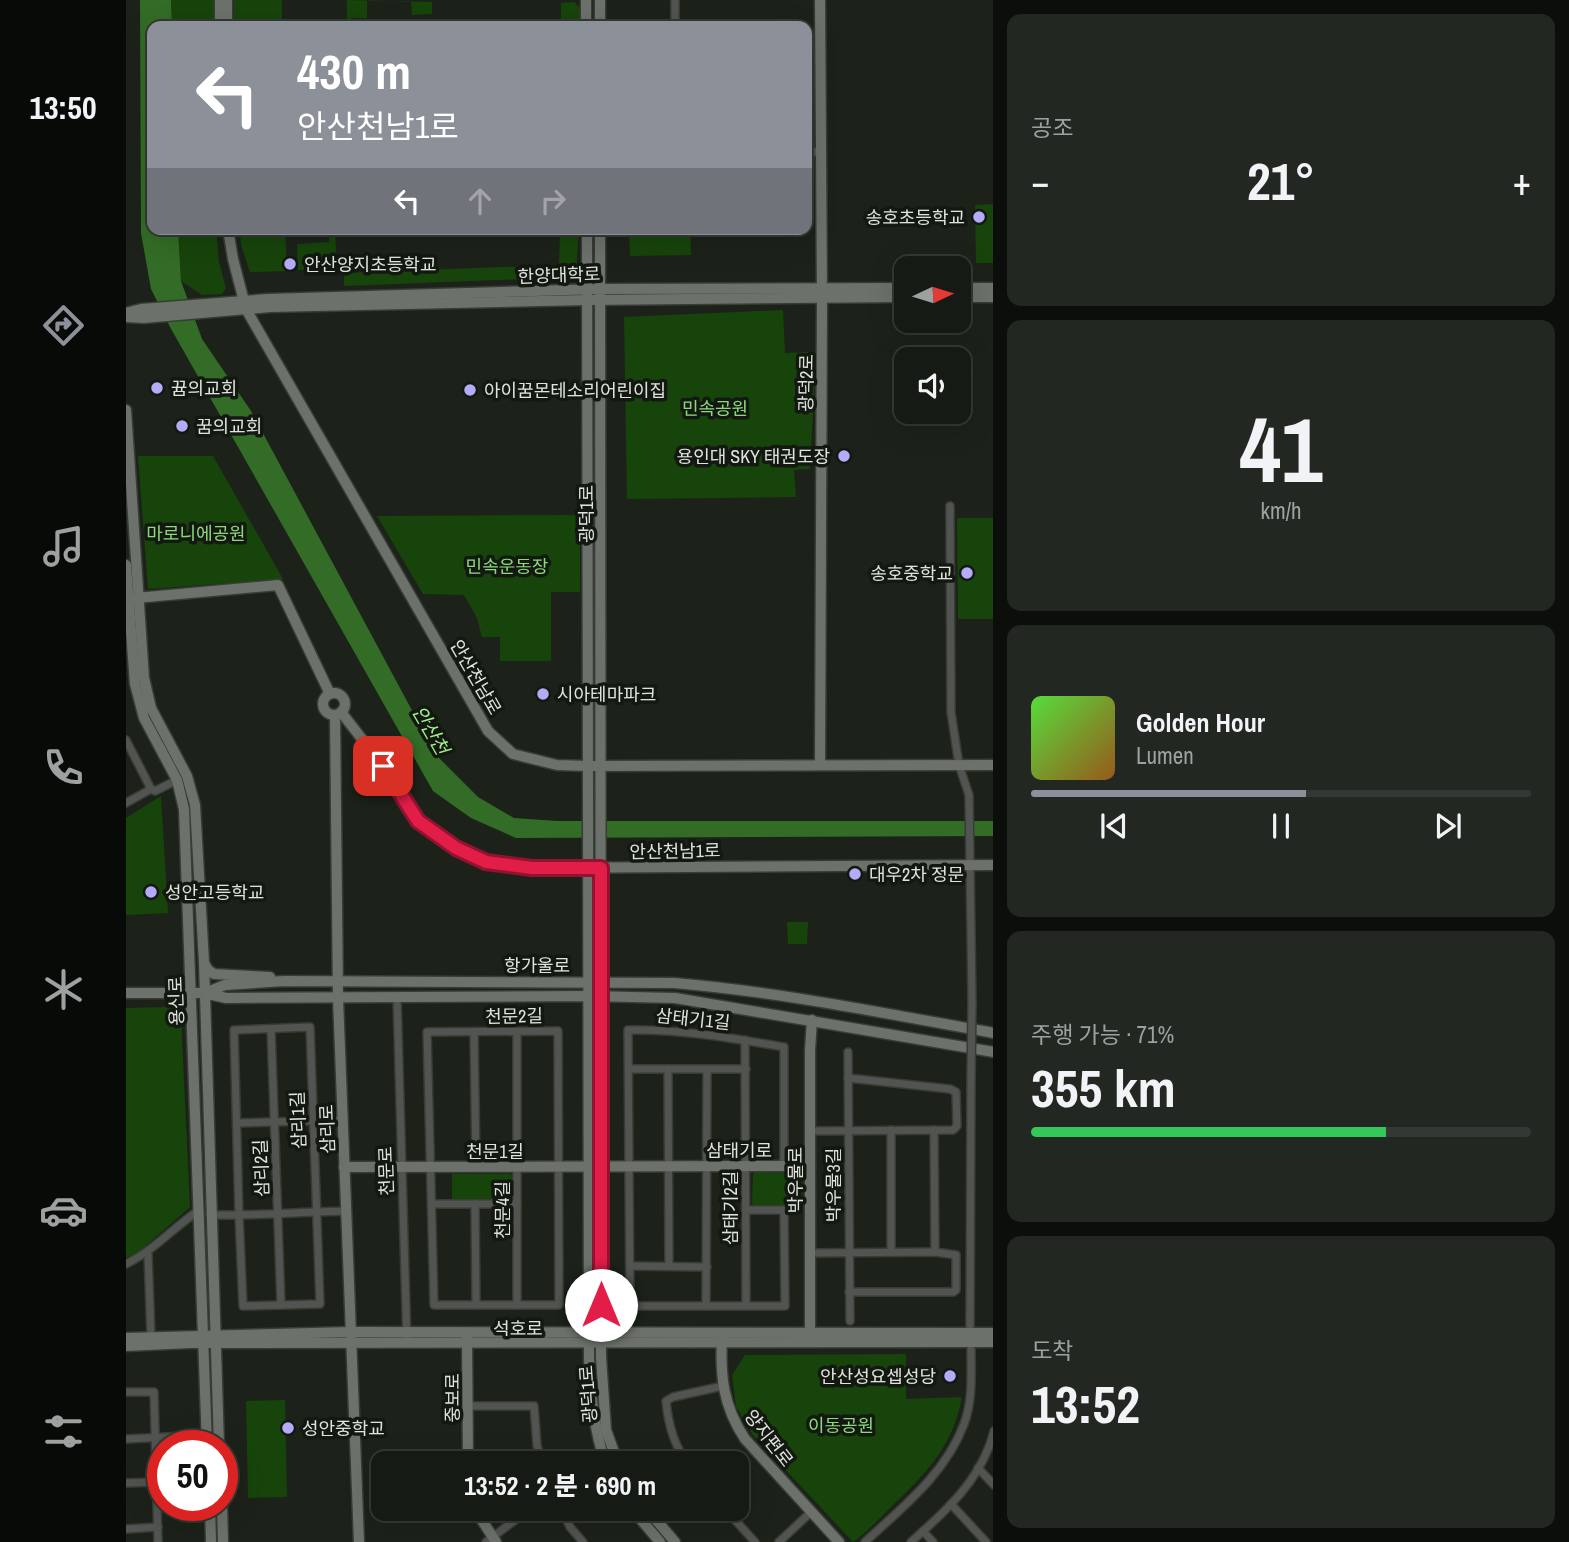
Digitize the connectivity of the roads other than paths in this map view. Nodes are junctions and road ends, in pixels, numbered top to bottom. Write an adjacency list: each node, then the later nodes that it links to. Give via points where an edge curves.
1 (220, 0): 7 (street)
2 (227, 0): 8 (street)
3 (586, 0): 9 (street)
4 (600, 0): 10 (street)
5 (676, 0): 11 (street)
6 (820, 0): 13 (street, 광덕2로)
7 (220, 21)
8 (227, 21)
9 (586, 21)
10 (600, 21)
11 (676, 21)
12 (812, 152): 13 (street)
13 (820, 152): 21 (street, 광덕2로)
14 (223, 235): 27 (street, 안산천남로, via 234,286)
15 (229, 235): 27 (street, 안산천남로)
16 (587, 235): 22 (street, 광덕1로)
17 (600, 235): 23 (street, 광덕1로)
18 (971, 288): 19 (street)
19 (993, 288)
20 (894, 289): 21 (street, 한양대학로)
21 (822, 293): 23 (street, 한양대학로); 24 (street, 한양대학로); 37 (street, 광덕2로)
22 (587, 295): 23 (street, 한양대학로); 27 (street, 한양대학로); 40 (street, 광덕1로)
23 (601, 295): 41 (street, 광덕1로)
24 (894, 296)
25 (971, 297): 26 (street)
26 (993, 298)
27 (245, 305): 28 (street, 한양대학로); 40 (street, 안산천남로, via 488,731 513,754 557,765)
28 (126, 315)
29 (126, 411): 32 (street)
30 (950, 506): 38 (street, via 951,712)
31 (126, 565): 33 (street, 용신로)
32 (140, 598): 33 (street); 34 (street, via 278,585); 49 (street, 용신로, via 144,678 151,708 187,776 195,805)
33 (127, 599): 42 (street, 용신로, via 135,684 144,718)
34 (330, 694): 35 (street, via 337,694 345,704); 35 (street, via 324,708)
35 (338, 713): 46 (street, 안산천남1로, via 383,766 418,821 456,848 486,862 532,868); 51 (street, 삼리로)
36 (126, 740): 43 (street)
37 (820, 765): 38 (street, 안산천남로); 41 (street, 안산천남로)
38 (959, 765): 39 (street, 안산천남로); 45 (street, via 969,795)
39 (993, 765)
40 (589, 766): 41 (street, 안산천남로); 46 (street, 광덕1로)
41 (602, 766): 47 (street, 광덕1로)
42 (177, 780): 43 (street); 57 (street, 용신로, via 184,809)
43 (151, 789): 44 (street)
44 (126, 803)
45 (968, 861): 47 (street, 안산천남1로); 48 (street, 안산천남1로); 124 (street, bridge)
46 (589, 863): 47 (street, 안산천남1로); 52 (street, 광덕1로)
47 (601, 863): 53 (street, 광덕1로)
48 (993, 866)
49 (204, 962): 50 (street, via 214,974); 58 (street, 용신로)
50 (284, 981): 51 (street, 항가울로); 58 (street, 항가울로, via 225,985)
51 (339, 981): 52 (street, 항가울로); 61 (street, 삼리로)
52 (589, 981): 53 (street, 항가울로); 59 (street, 광덕1로)
53 (602, 982): 60 (street, 광덕1로); 67 (street, 항가울로, via 720,987)
54 (126, 987): 55 (street)
55 (144, 992): 56 (street, 항가울로); 57 (street, 항가울로)
56 (126, 993)
57 (192, 993): 58 (street, 항가울로); 102 (street, 용신로)
58 (204, 993): 61 (street, 항가울로, via 226,998); 106 (street, 용신로)
59 (589, 996): 60 (street, 항가울로); 62 (street, 항가울로); 97 (street, 광덕1로)
60 (602, 996): 63 (street, 항가울로, via 675,998); 86 (street, 광덕1로)
61 (338, 998): 62 (street, 항가울로); 77 (street, 삼리로)
62 (397, 998): 84 (street, 천문로)
63 (812, 1020): 70 (street, 항가울로); 80 (street, 박우물로)
64 (271, 1029): 76 (street, 삼리1길, via 310,1027); 78 (street, 삼리2길); 79 (street, 삼리1길, via 234,1030)
65 (517, 1031): 66 (street, 천문2길); 95 (street, 천문4길); 96 (street, 천문2길, via 558,1031)
66 (474, 1032): 85 (street); 94 (street, 천문2길, via 428,1032)
67 (993, 1033)
68 (746, 1040): 71 (street, 삼태기1길, via 628,1030); 74 (street, 삼태기2길); 91 (street, 삼태기1길, via 784,1047)
69 (848, 1052): 75 (street, 박우물3길)
70 (993, 1052)
71 (629, 1069): 72 (street); 87 (street, 삼태기1길)
72 (668, 1069): 73 (street); 88 (street)
73 (707, 1069): 74 (street); 89 (street)
74 (746, 1069): 90 (street, 삼태기2길)
75 (848, 1078): 81 (street, 박우물3길); 83 (street, via 956,1092 957,1126)
76 (313, 1120): 77 (street); 78 (street); 104 (street, 삼리1길)
77 (342, 1120): 93 (street, 삼리로)
78 (274, 1121): 79 (street); 105 (street, 삼리2길)
79 (236, 1123): 107 (street, 삼리1길)
80 (810, 1130): 81 (street); 92 (street, 박우물로)
81 (849, 1130): 82 (street); 112 (street, 박우물3길)
82 (891, 1130): 83 (street); 108 (street)
83 (934, 1130): 109 (street)
84 (401, 1166): 93 (street, 천문1길); 94 (street, 천문1길); 129 (street, 천문로)
85 (477, 1166): 94 (street, 천문1길); 95 (street, 천문1길)
86 (602, 1166): 87 (street, 삼태기로); 97 (street, 삼태기로); 133 (street, 광덕1로)
87 (629, 1166): 88 (street, 삼태기로); 114 (street, 삼태기1길)
88 (669, 1166): 89 (street, 삼태기로); 115 (street)
89 (707, 1166): 90 (street, 삼태기로); 116 (street)
90 (746, 1166): 91 (street, 삼태기로); 101 (street, 삼태기2길)
91 (784, 1166): 92 (street, 삼태기로)
92 (810, 1166): 111 (street, 박우물로)
93 (344, 1167): 103 (street, 삼리로)
94 (432, 1167): 100 (street, 천문2길)
95 (517, 1167): 96 (street, 천문1길); 99 (street, 천문4길)
96 (558, 1167): 97 (street, 천문1길); 120 (street, 천문2길, via 559,1305)
97 (588, 1167): 125 (street, 광덕1로)
98 (475, 1204): 99 (street); 100 (street); 119 (street)
99 (517, 1204): 120 (street, 천문4길)
100 (433, 1205): 119 (street, 천문2길, via 434,1306)
101 (746, 1210): 121 (street, 삼태기2길); 121 (street, 삼태기1길, via 784,1210 785,1306)
102 (198, 1211): 110 (street); 135 (street, 용신로)
103 (345, 1211): 104 (street); 131 (street, 삼리로)
104 (317, 1212): 105 (street); 118 (street, 삼리1길, via 320,1304)
105 (278, 1214): 107 (street); 118 (street, 삼리2길)
106 (210, 1215): 107 (street); 136 (street, 용신로)
107 (239, 1215): 118 (street, 삼리1길, via 243,1306)
108 (891, 1252): 109 (street); 112 (street)
109 (935, 1252): 117 (street, via 956,1255 954,1292)
110 (148, 1253): 113 (street); 128 (street)
111 (810, 1253): 112 (street); 127 (street, 박우물로)
112 (849, 1253): 117 (street, 박우물3길)
113 (126, 1264)
114 (630, 1266): 115 (street); 122 (street, 삼태기1길, via 630,1306)
115 (669, 1266): 116 (street)
116 (707, 1267): 122 (street)
117 (849, 1292): 123 (street, 박우물3길)
118 (281, 1305)
119 (476, 1305): 120 (street, 천문2길)
120 (517, 1305)
121 (746, 1305): 122 (street, 삼태기1길)
122 (706, 1306)
123 (850, 1321)
124 (970, 1328)
125 (590, 1332): 132 (street, 석호로); 133 (street, 석호로); 138 (street, 광덕1로)
126 (993, 1333): 127 (street, 석호로)
127 (810, 1336): 134 (street, 석호로); 137 (street, 석호로)
128 (151, 1337): 130 (street, 석호로); 135 (street, 석호로)
129 (407, 1337): 131 (street, 석호로); 132 (street, 석호로)
130 (126, 1338)
131 (351, 1338): 136 (street, 석호로); 177 (street, 삼리로)
132 (467, 1338): 138 (street, 석호로); 143 (street, 중보로)
133 (601, 1338): 134 (street, 석호로); 138 (street, 석호로); 153 (street, 광덕1로, via 603,1408)
134 (722, 1338): 141 (street, 양지편로)
135 (203, 1339): 136 (street, 석호로); 139 (street, 석호로); 145 (street, 용신로)
136 (215, 1339): 146 (street, 용신로)
137 (993, 1342)
138 (589, 1344): 152 (street, 광덕1로, via 591,1399)
139 (126, 1346)
140 (971, 1349): 184 (street, via 965,1423 944,1464)
141 (723, 1386): 154 (street, via 666,1401); 160 (street, 양지편로, via 733,1420 746,1439)
142 (126, 1392): 144 (street, via 154,1392)
143 (468, 1406): 150 (street, 중보로); 151 (street, via 534,1406)
144 (155, 1430)
145 (207, 1430)
146 (218, 1430)
147 (993, 1431): 155 (street)
148 (147, 1437): 149 (street)
149 (126, 1438)
150 (468, 1451)
151 (539, 1451)
152 (601, 1451)
153 (614, 1451)
154 (679, 1451)
155 (978, 1468): 158 (street); 159 (street)
156 (147, 1482): 157 (street)
157 (126, 1483)
158 (993, 1485)
159 (951, 1504): 172 (street); 187 (street)
160 (811, 1512): 182 (street); 183 (street, 양지편로)
161 (158, 1521): 170 (street)
162 (210, 1521): 175 (street)
163 (222, 1521): 176 (street)
164 (481, 1521): 173 (street)
165 (515, 1521): 173 (street)
166 (567, 1521): 178 (street)
167 (642, 1521): 179 (street)
168 (657, 1521): 180 (street)
169 (736, 1521): 181 (street)
170 (158, 1527): 171 (street); 174 (street)
171 (126, 1528)
172 (923, 1531): 185 (street); 186 (street)
173 (491, 1541)
174 (158, 1542)
175 (211, 1542)
176 (223, 1542)
177 (359, 1542)
178 (583, 1542)
179 (660, 1542)
180 (675, 1542)
181 (755, 1542)
182 (779, 1542)
183 (839, 1542)
184 (865, 1542)
185 (911, 1542)
186 (933, 1542)
187 (986, 1542)

